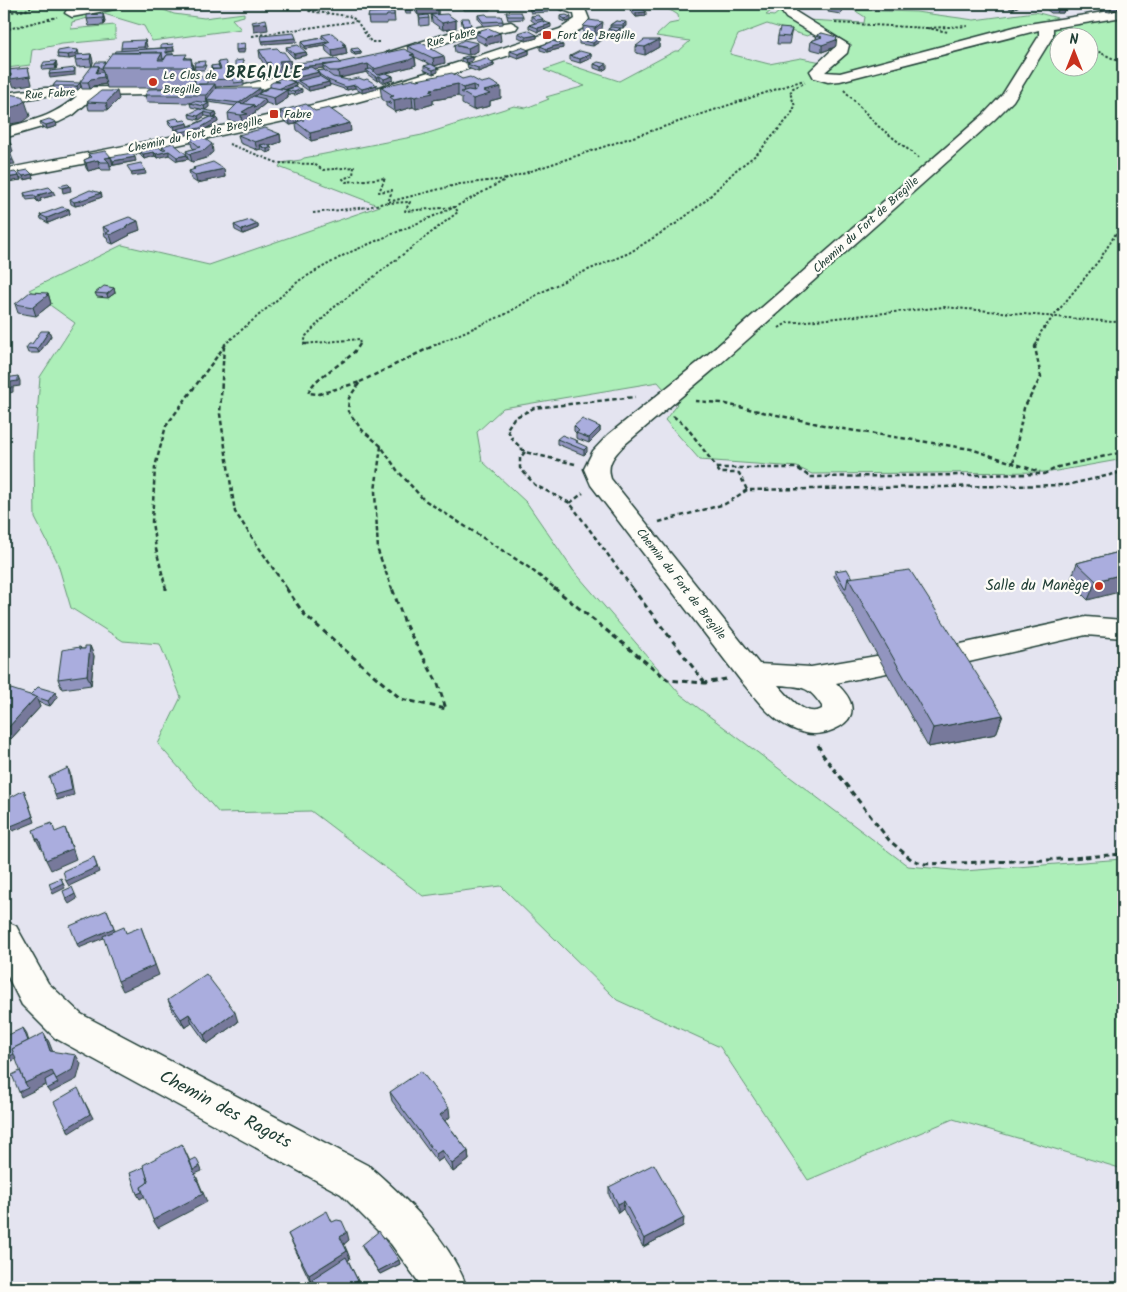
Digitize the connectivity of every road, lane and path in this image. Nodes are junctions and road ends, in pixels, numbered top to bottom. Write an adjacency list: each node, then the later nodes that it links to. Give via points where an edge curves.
1 (11, 4): 2 (path); 3 (path, via 11,12); 9 (path)
2 (24, 4)
3 (37, 4)
4 (120, 4): 10 (street)
5 (328, 4): 13 (path, via 328,7 308,11 349,16)
6 (561, 4): 11 (street)
7 (606, 4): 11 (path)
8 (792, 4): 14 (street, via 788,11)
9 (4, 6)
10 (72, 13): 18 (path)
11 (586, 13): 31 (street, Chemin du Fort de Bregille, via 578,25 565,32 419,80)
12 (1123, 13): 15 (street)
13 (356, 20): 19 (path); 20 (path, via 371,42)
14 (804, 22): 17 (path, via 927,28); 25 (street, via 843,48 818,71)
15 (1046, 25): 25 (street); 34 (street, Chemin du Fort de Bregille, via 1046,36 1008,98)
16 (511, 26): 22 (street, Rue Fabre, via 474,25 454,35)
17 (974, 26)
18 (4, 30)
19 (252, 36)
20 (380, 42)
21 (1100, 52): 23 (path)
22 (373, 62)
23 (1123, 62)
24 (338, 69): 26 (street, Rue Fabre)
25 (826, 77): 34 (path, via 878,126 922,160); 36 (path); 45 (path, via 793,88 790,93 795,106 791,115 757,154 677,223 629,253 569,279 506,314 420,351)
26 (247, 88): 27 (street, Rue Fabre); 31 (street, Rue Fabre, via 272,93 238,110 220,126)
27 (90, 92): 28 (street, Rue Fabre, via 46,92); 32 (street, via 68,112 54,119)
28 (4, 98)
29 (302, 98): 30 (street)
30 (330, 99)
31 (220, 130): 33 (street, Chemin du Fort de Bregille)
32 (4, 133)
33 (182, 138): 35 (street, Chemin du Fort de Bregille); 37 (path, via 206,136 278,163 314,164 323,170 354,167 353,175 343,179 346,182 385,178 379,192 392,190)
34 (929, 170): 46 (street, Chemin du Fort de Bregille)
35 (4, 174)
36 (507, 179): 37 (path, via 454,184); 38 (path)
37 (388, 203): 38 (path, via 410,202 405,211); 39 (path)
38 (455, 208): 44 (path, via 346,254 300,280); 45 (path, via 458,212 332,309 306,336 304,344 359,339 360,345 311,386 308,393 319,394)
39 (313, 213)
40 (1123, 222): 41 (path, via 1100,259)
41 (1055, 317): 42 (path); 43 (path, via 944,307 787,323); 50 (path, via 1041,332 1035,347 1041,377 1024,408)
42 (1123, 321)
43 (773, 332)
44 (224, 346): 47 (path, via 220,414 235,512 304,614 401,699 446,709 438,684 406,626 378,551 375,491); 57 (path, via 166,426 155,467 152,522)
45 (360, 382): 47 (path, via 349,398 348,411 362,430)
46 (653, 402): 48 (path, via 628,400 534,408 514,418 507,429); 50 (path, via 721,404 837,428 971,449); 51 (path, via 680,419 694,433); 52 (street, Chemin du Fort de Bregille, via 601,456)
47 (381, 446): 63 (path, via 423,499 528,567 668,680)
48 (524, 452): 52 (path); 63 (path, via 520,468 536,485 570,503)
49 (1123, 452): 54 (path, via 1058,467)
50 (1013, 463): 54 (path)
51 (717, 468): 54 (path, via 797,468 810,477); 55 (path, via 720,473 739,473)
52 (596, 469): 56 (street, Chemin du Fort de Bregille, via 599,480)
53 (1123, 472): 55 (path, via 1067,485)
54 (1044, 474)
55 (747, 490): 56 (path, via 725,504)
56 (637, 529): 61 (street, Chemin du Fort de Bregille)
57 (166, 590)
58 (1123, 629): 59 (street, via 1086,626)
59 (947, 657)
60 (882, 665): 62 (street)
61 (751, 674): 62 (street); 63 (path); 64 (street, Chemin du Fort de Bregille, via 786,712)
62 (811, 677): 64 (street, via 827,690 837,705 836,714 823,722)
63 (705, 683)
64 (808, 724): 65 (path, via 823,755 845,784 888,840 912,860 925,864)
65 (1123, 854)
66 (4, 936): 67 (street, Chemin des Ragots, via 35,994 68,1026 356,1180 381,1202 422,1250)
67 (446, 1288)

